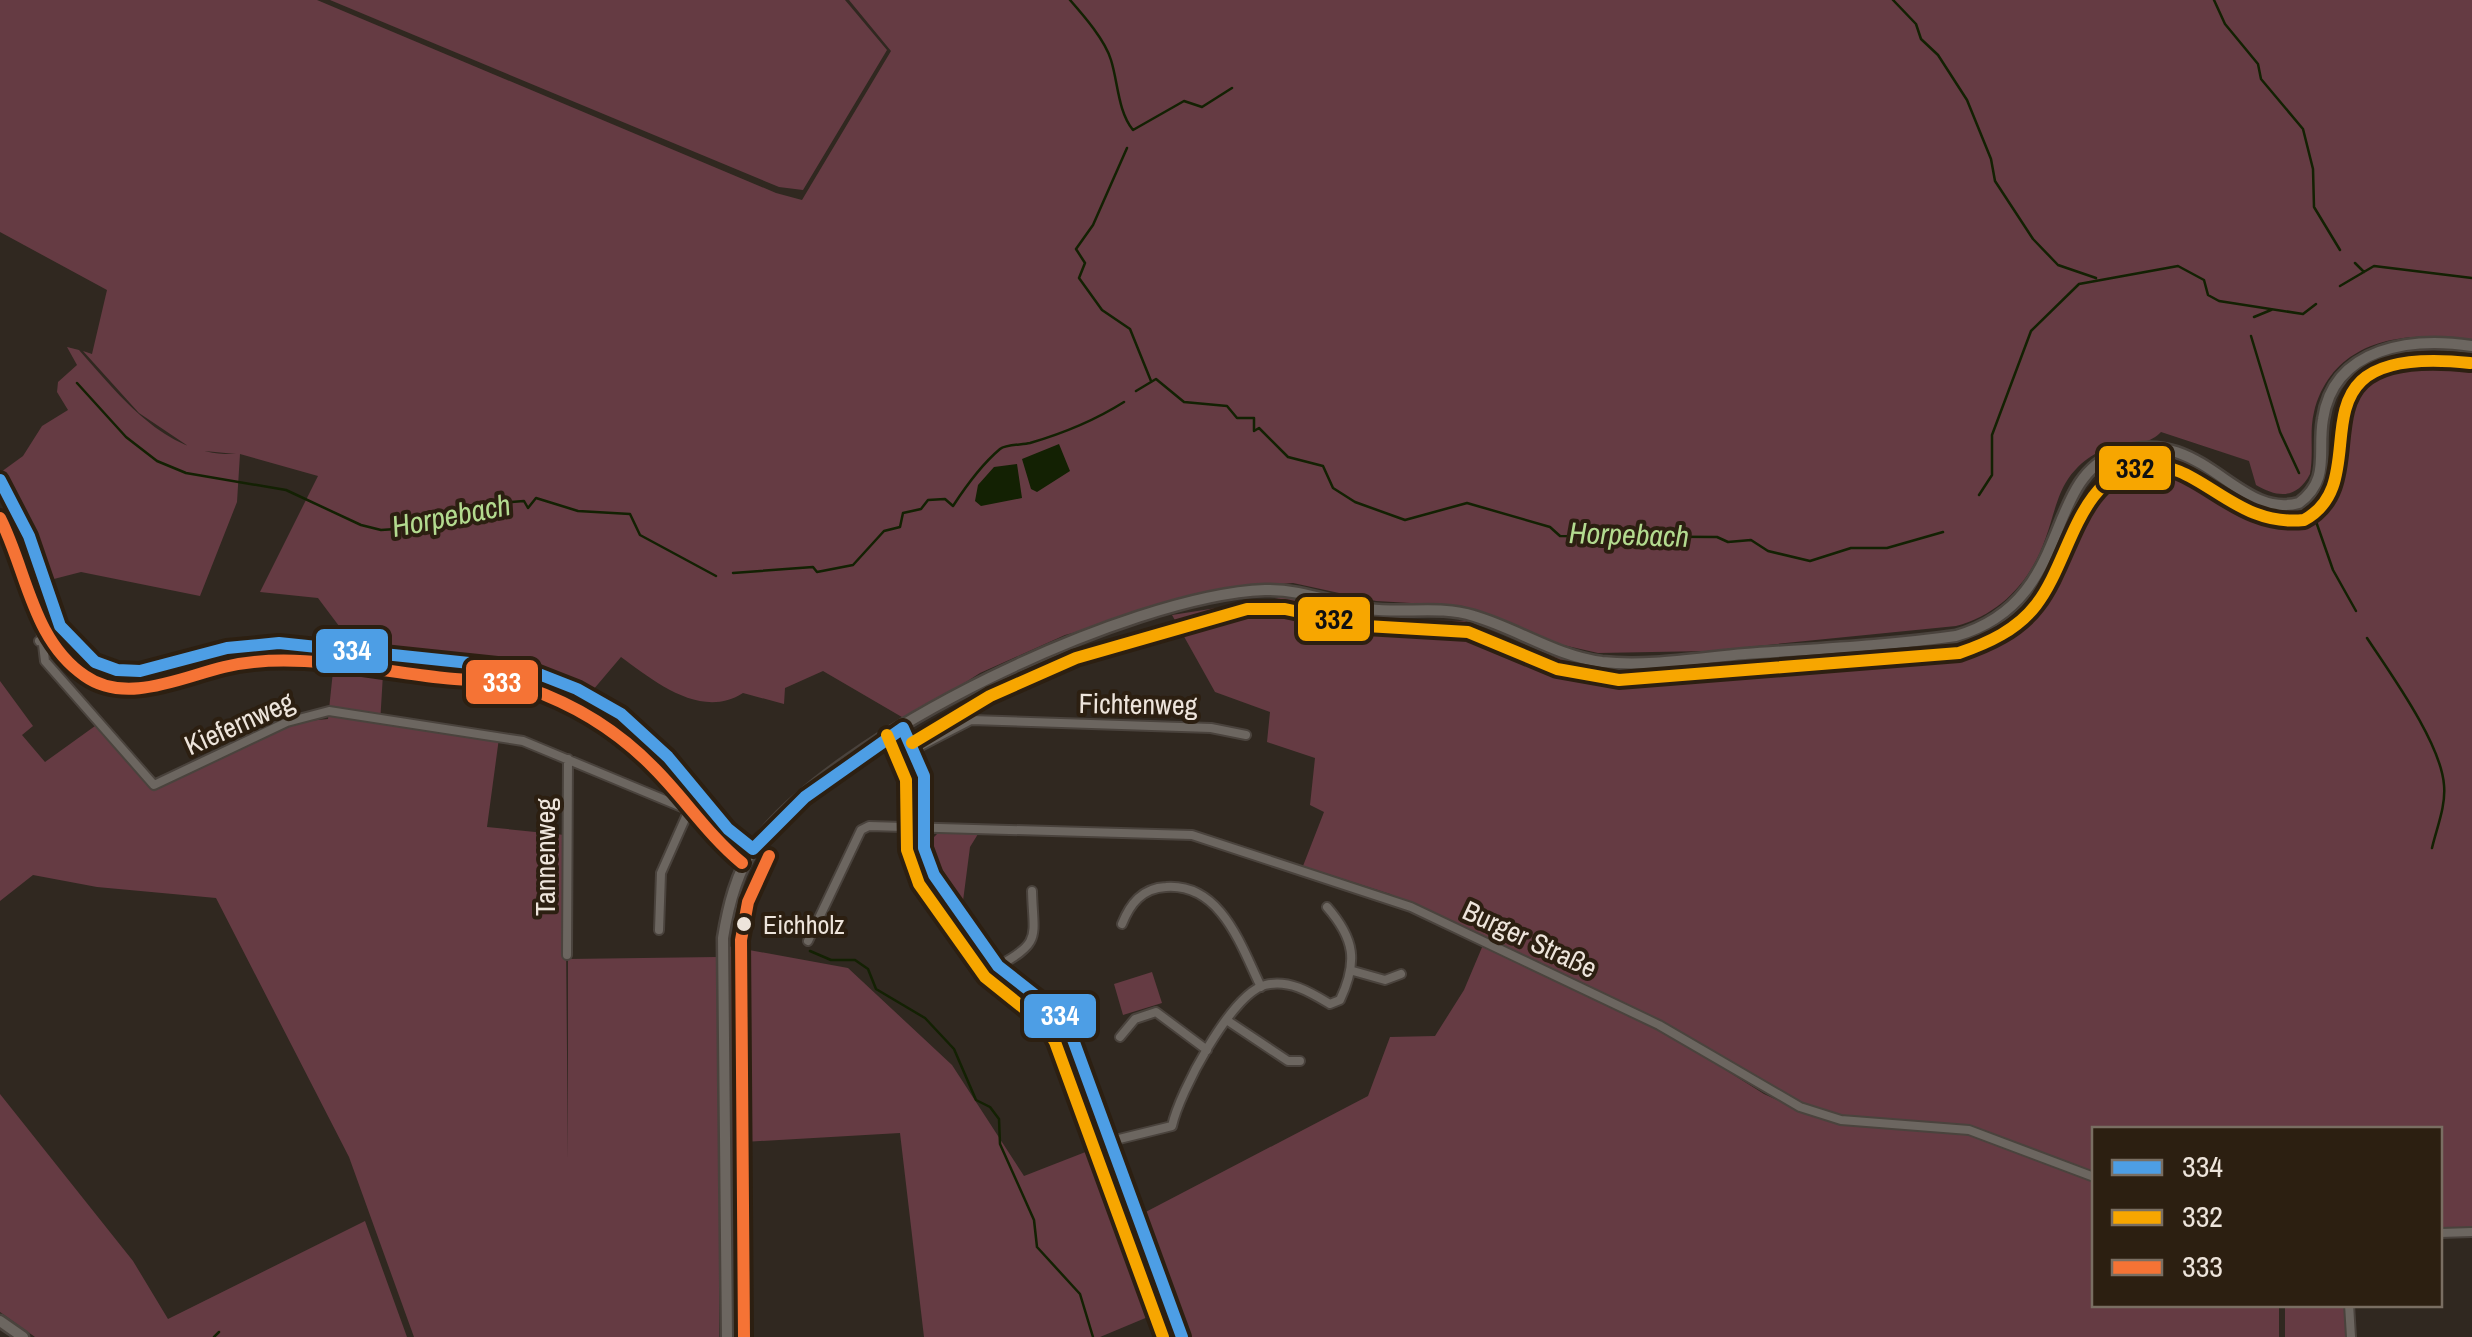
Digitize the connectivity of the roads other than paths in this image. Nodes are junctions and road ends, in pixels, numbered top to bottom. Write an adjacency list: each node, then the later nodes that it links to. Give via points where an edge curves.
1 (2472, 346): 6 (street, via 2412,343 2354,365 2324,412 2320,479 2299,503 2266,504 2172,449 2140,448 2102,460 2076,490 2024,596 1992,623 1956,636 1601,662 1472,614 1368,609 1266,590 1205,600 1082,637 982,680)
2 (0, 480): 3 (street)
3 (44, 582): 4 (street); 5 (street, via 37,595)
4 (63, 632): 5 (street); 10 (street, via 95,662 140,672 227,648 279,643 526,669 621,714)
5 (39, 641): 9 (street, Kiefernweg, via 44,661 154,785 287,722 329,712 523,741)
6 (903, 728): 8 (street); 13 (street, via 821,781)
7 (1246, 736): 8 (street, Fichtenweg, via 1210,728 971,720)
8 (916, 749): 12 (street, via 924,776)
9 (568, 759): 11 (street, Kiefernweg); 19 (street, Tannenweg)
10 (705, 803): 11 (street); 13 (street)
11 (688, 810): 17 (street, via 661,873)
12 (922, 826): 18 (street, Burger Straße, via 861,830); 20 (street, via 934,875); 29 (street, Burger Straße, via 1192,835 1411,908 1632,1011 1815,1113 1969,1130)
13 (753, 848): 35 (street, via 731,897 723,938)
14 (1032, 891): 20 (street, via 1033,943)
15 (1327, 907): 21 (street, via 1351,940)
16 (1122, 924): 23 (street, via 1146,892 1173,886 1202,892 1228,923)
17 (659, 930)
18 (808, 941)
19 (567, 955)
20 (998, 966): 28 (street, via 1059,1014)
21 (1353, 971): 22 (street, via 1385,980); 23 (street, via 1336,1004 1295,986)
22 (1401, 974)
23 (1260, 987): 24 (street)
24 (1228, 1021): 26 (street); 27 (street, via 1288,1061)
25 (1120, 1037): 26 (street, via 1135,1020 1156,1012)
26 (1207, 1050): 28 (street, via 1172,1126)
27 (1300, 1061)
28 (1107, 1142): 36 (street)
29 (2092, 1176)
30 (2472, 1232): 31 (street)
31 (2442, 1234)
32 (2349, 1307): 37 (street)
33 (0, 1321): 34 (street)
34 (23, 1337)
35 (727, 1337)
36 (1182, 1337)
37 (2351, 1337)

